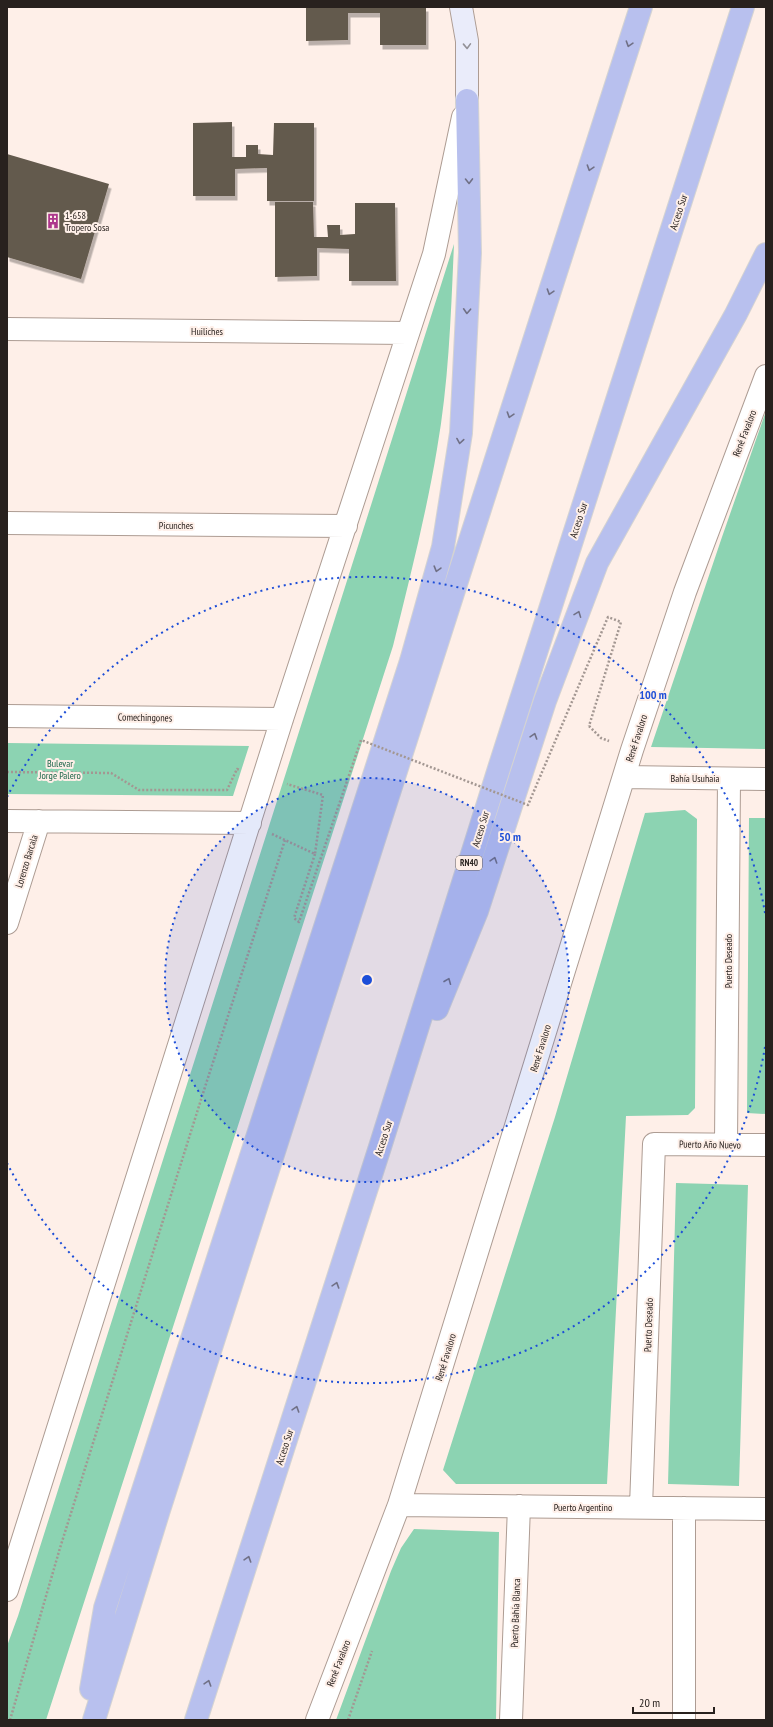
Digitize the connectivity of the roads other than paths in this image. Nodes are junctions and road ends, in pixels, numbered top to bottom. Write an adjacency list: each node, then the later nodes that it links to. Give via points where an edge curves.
1 (461, 7): 4 (main road, one-way to 4, via 467,41)
2 (641, 7): 31 (highway, one-way to 31)
3 (744, 7): 23 (highway, Acceso Sur / RN40)
4 (467, 100): 7 (street, via 434,254); 30 (highway, one-way to 30, via 470,253 463,400 461,434 443,548 411,661 105,1608)
5 (766, 254): 23 (highway, one-way to 5, via 477,911 545,701 597,563)
6 (7, 329): 7 (street, Huiliches)
7 (408, 333): 10 (street)
8 (766, 376): 13 (street, René Favaloro, via 684,592)
9 (7, 523): 10 (street, Picunches)
10 (346, 526): 12 (street)
11 (7, 716): 12 (street, Comechingones)
12 (282, 719): 18 (street)
13 (624, 778): 14 (street, Bahía Usuhaia); 24 (street, René Favaloro)
14 (729, 778): 15 (street, Bahía Usuhaia); 21 (street, Puerto Deseado)
15 (766, 779)
16 (7, 820): 17 (street)
17 (39, 821): 18 (street); 19 (street, Lorenzo Barcala)
18 (250, 824): 29 (street)
19 (7, 924)
20 (654, 1144): 21 (street, Puerto Año Nuevo); 26 (street, Puerto Deseado)
21 (726, 1144): 22 (street, Puerto Año Nuevo)
22 (766, 1145)
23 (380, 1147): 32 (highway, Acceso Sur / RN40, one-way to 23)
24 (399, 1505): 25 (street, Puerto Argentino); 33 (street, René Favaloro)
25 (519, 1506): 26 (street, Puerto Argentino); 34 (street, Puerto Bahía Blanca)
26 (641, 1507): 27 (street, Puerto Argentino)
27 (684, 1508): 28 (street, Puerto Argentino); 35 (street)
28 (766, 1509)
29 (7, 1590)
30 (86, 1720)
31 (94, 1720)
32 (196, 1720)
33 (316, 1720)
34 (511, 1720)
35 (684, 1720)

